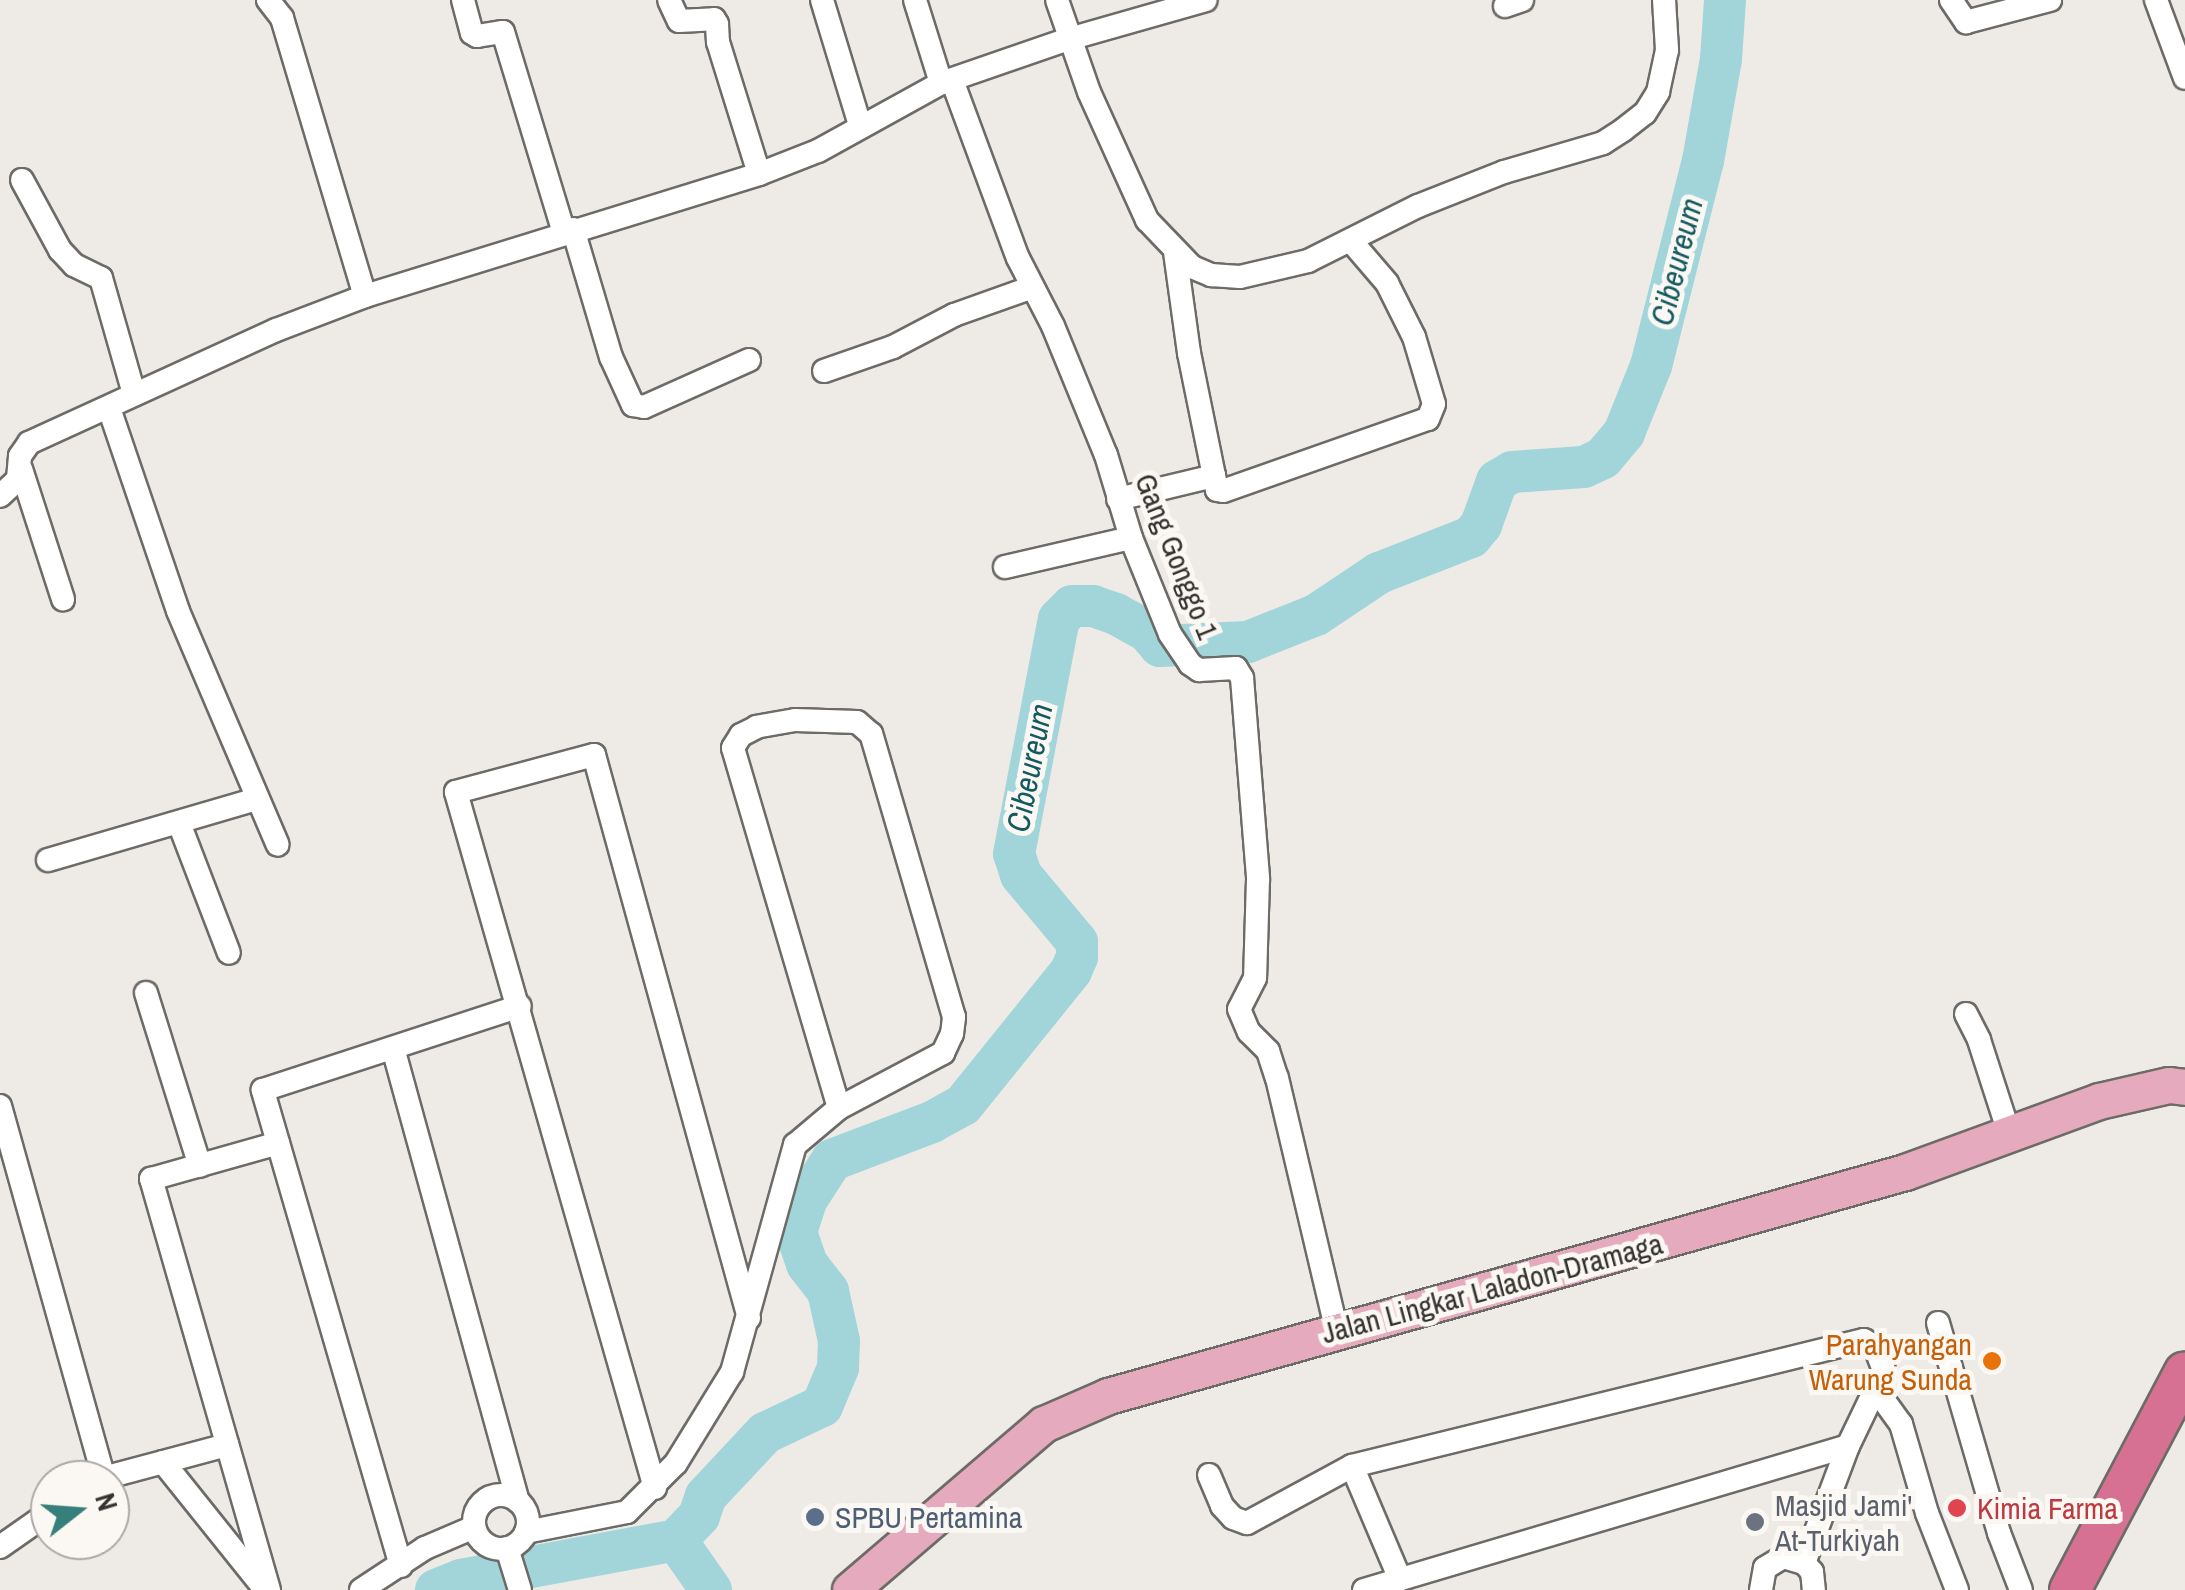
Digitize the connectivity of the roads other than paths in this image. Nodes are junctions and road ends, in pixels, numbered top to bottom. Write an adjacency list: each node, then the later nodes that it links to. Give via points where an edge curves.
1 (268, 0): 22 (street, via 282,18)
2 (463, 0): 18 (street, via 472,33 503,32)
3 (669, 0): 16 (street, via 679,22 717,24)
4 (822, 0): 15 (street)
5 (916, 0): 14 (street, Gang Gonggo 1)
6 (1057, 0): 12 (street)
7 (1206, 0): 12 (street)
8 (1664, 0): 19 (street, via 1666,50 1658,92 1623,130 1603,143 1452,192)
9 (1951, 0): 10 (street, via 1966,22)
10 (2050, 0)
11 (2156, 0): 13 (street)
12 (1068, 39): 14 (street); 20 (street, via 1140,208)
13 (2185, 78)
14 (946, 81): 15 (street); 21 (street, Gang Gonggo 1)
15 (860, 125): 16 (street, via 818,151)
16 (759, 174): 18 (street)
17 (22, 180): 25 (street, via 60,250 101,278)
18 (569, 231): 22 (street); 23 (street, via 632,405 644,407)
19 (1351, 240): 20 (street, via 1308,261 1240,278 1201,271); 28 (street, via 1387,283 1414,337 1432,414 1223,491)
20 (1175, 252): 28 (street)
21 (1030, 288): 24 (street); 30 (street, Gang Gonggo 1, via 1053,326)
22 (366, 296): 25 (street)
23 (749, 360)
24 (824, 371)
25 (134, 394): 26 (street)
26 (109, 408): 27 (street, via 30,443); 34 (street, via 178,611)
27 (20, 469): 29 (street); 33 (street)
28 (1214, 476): 30 (street)
29 (0, 496)
30 (1118, 499): 31 (street, Gang Gonggo 1)
31 (1132, 538): 32 (street); 51 (street, Gang Gonggo 1, via 1183,658 1199,670 1236,668 1242,678 1258,879 1255,978 1239,1009 1268,1051 1277,1078)
32 (1004, 567)
33 (63, 600)
34 (257, 799): 35 (street); 36 (street)
35 (179, 823): 37 (street); 38 (street)
36 (278, 845)
37 (48, 860)
38 (229, 953)
39 (146, 993): 48 (street)
40 (520, 1006): 42 (street); 49 (street, via 456,792 594,755); 61 (street)
41 (1966, 1014): 46 (street)
42 (393, 1048): 47 (street, via 263,1090); 62 (street)
43 (2185, 1087): 46 (main road, Jalan Lingkar Laladon-Dramaga, via 2099,1101)
44 (0, 1106): 56 (street)
45 (839, 1108): 45 (street, via 944,1053 954,1017 870,734 857,722 794,720 757,727 734,748); 49 (street, via 796,1145)
46 (2010, 1136): 51 (main road, Jalan Lingkar Laladon-Dramaga, via 1887,1177)
47 (278, 1142): 48 (street); 67 (street)
48 (200, 1166): 54 (street, via 152,1179)
49 (750, 1320): 61 (street, via 732,1372)
50 (1938, 1322): 77 (street)
51 (1336, 1331): 72 (main road, Jalan Lingkar Laladon-Dramaga, via 1108,1396 1044,1424)
52 (2185, 1372): 78 (highway)
53 (1877, 1391): 55 (street); 58 (street, via 1884,1371 1880,1356 1857,1338); 76 (street, via 1901,1424)
54 (227, 1444): 57 (street); 70 (street)
55 (1848, 1446): 66 (street); 69 (street)
56 (95, 1460)
57 (163, 1462): 59 (street); 70 (street)
58 (1352, 1466): 60 (street, via 1247,1523 1222,1506); 69 (street)
59 (130, 1470)
60 (1209, 1475)
61 (654, 1488): 62 (street, via 626,1512)
62 (525, 1516): 64 (street, via 499,1494 480,1505); 68 (street)
63 (30, 1526): 65 (street)
64 (474, 1527): 67 (street, via 424,1548); 68 (street)
65 (0, 1547)
66 (1804, 1563): 74 (street, via 1773,1561); 75 (street)
67 (401, 1566): 71 (street)
68 (511, 1573)
69 (1400, 1579): 73 (street)
70 (267, 1590)
71 (361, 1590)
72 (850, 1590)
73 (1364, 1590)
74 (1761, 1590)
75 (1814, 1590)
76 (1956, 1590)
77 (2021, 1590)
78 (2070, 1590)

